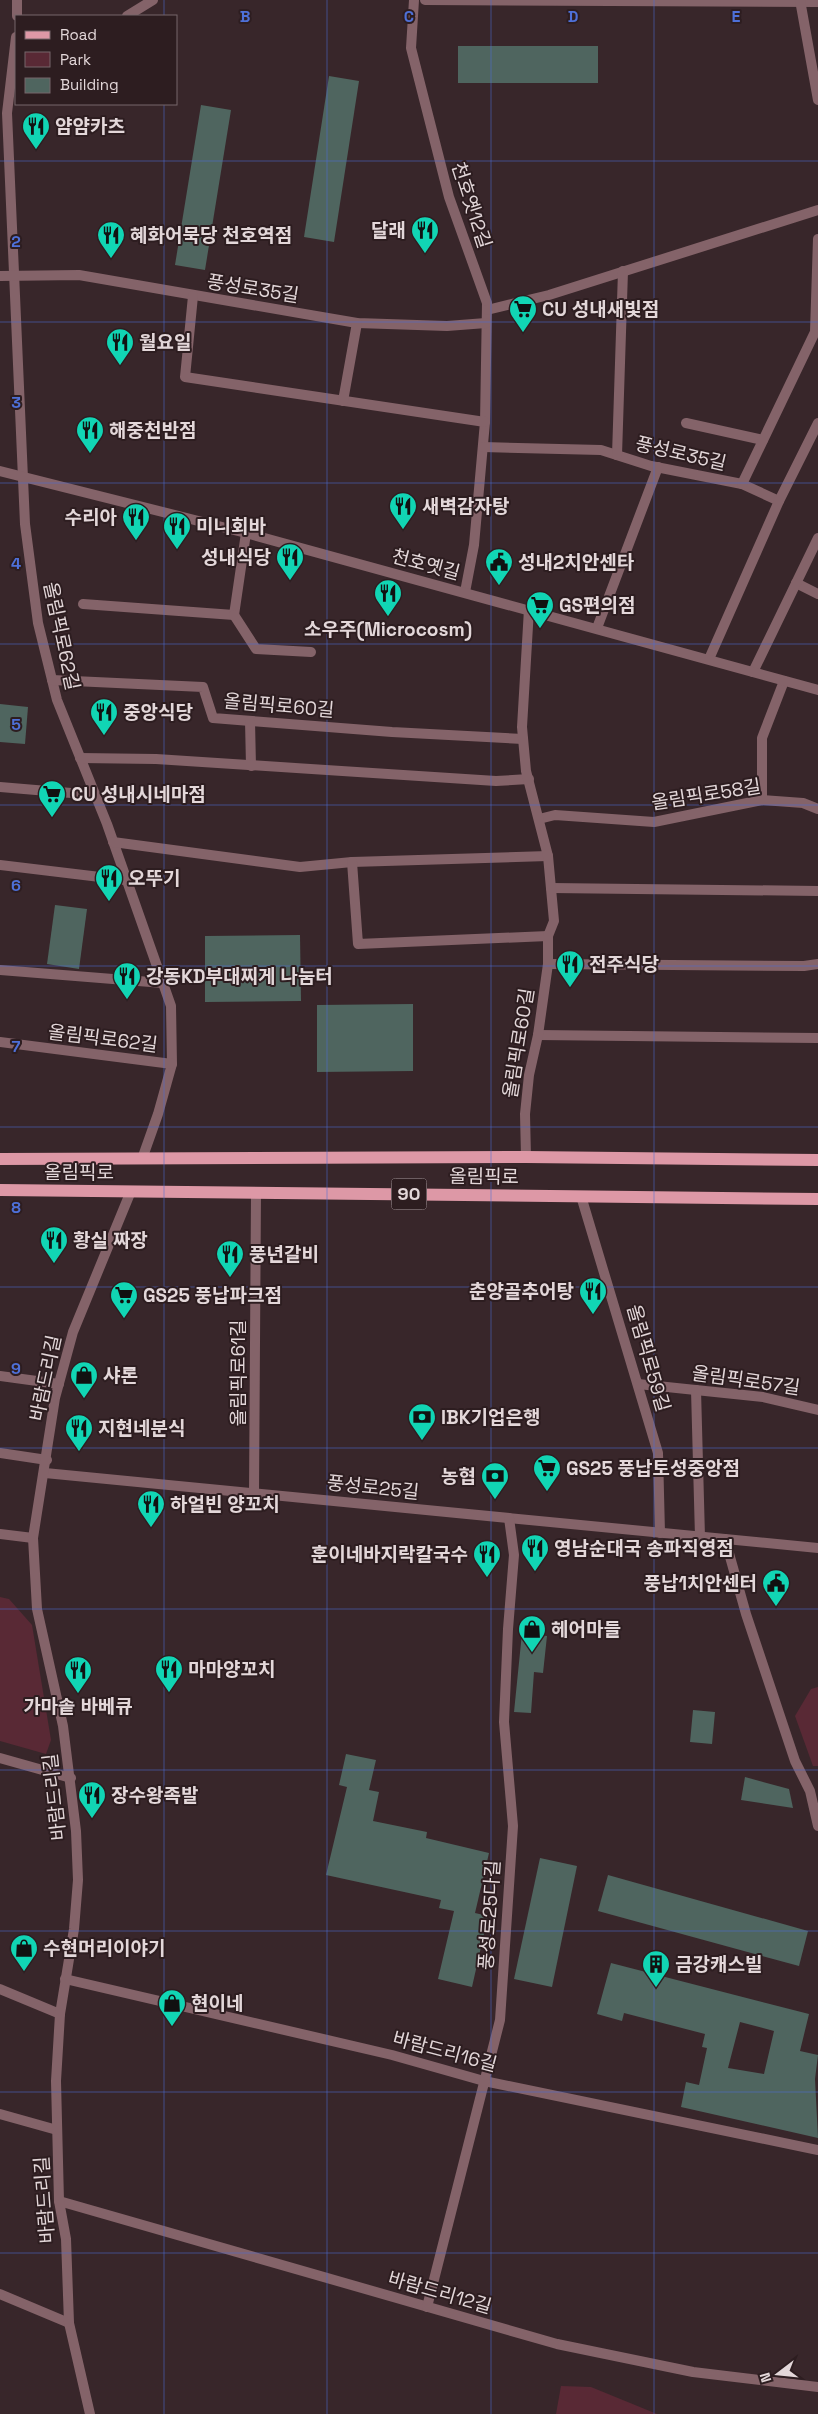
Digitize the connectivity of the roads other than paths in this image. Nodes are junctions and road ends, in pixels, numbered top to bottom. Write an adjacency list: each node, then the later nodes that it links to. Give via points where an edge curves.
1 (17, 0): 7 (street)
2 (153, 0): 8 (street)
3 (414, 0): 19 (street, 천호옛12길, via 411,48 449,198 487,304)
4 (425, 0): 5 (street)
5 (801, 1): 6 (street); 10 (street)
6 (818, 2)
7 (17, 15)
8 (129, 15)
9 (15, 54): 11 (street, 올림픽로62길)
10 (818, 100)
11 (4, 106): 16 (street, 올림픽로62길)
12 (818, 210): 15 (street)
13 (818, 239): 14 (street, 풍성로35길)
14 (817, 270): 26 (street, 풍성로35길, via 815,332)
15 (622, 271): 19 (street); 28 (street, 풍성로35길)
16 (15, 275): 17 (street, 풍성로35길); 18 (street, 풍성로35길, via 80,275); 31 (street, 올림픽로62길)
17 (0, 276)
18 (193, 296): 20 (street, 풍성로35길); 22 (street, via 185,377)
19 (486, 310): 21 (street, 천호옛12길)
20 (357, 323): 21 (street, 풍성로35길); 22 (street)
21 (486, 324): 23 (street, 천호옛12길)
22 (343, 401): 23 (street)
23 (485, 422): 27 (street, 천호옛12길)
24 (686, 423): 26 (street, 풍성로35길)
25 (818, 423): 33 (street)
26 (763, 440): 32 (street, 풍성로35길)
27 (482, 447): 28 (street, via 601,450); 37 (street, 천호옛12길, via 474,545)
28 (617, 455): 29 (street, 풍성로35길)
29 (658, 467): 32 (street, 풍성로35길); 42 (street)
30 (0, 471): 31 (street, 천호옛길)
31 (24, 477): 34 (street, 천호옛길); 46 (street, 올림픽로62길, via 25,524 38,623)
32 (742, 484): 33 (street, 풍성로35길)
33 (779, 501): 44 (street)
34 (246, 533): 37 (street, 천호옛길); 41 (street)
35 (818, 538): 36 (street)
36 (796, 583): 38 (street); 45 (street)
37 (465, 592): 40 (street, 천호옛길)
38 (818, 594)
39 (83, 604): 41 (street)
40 (529, 609): 42 (street, 천호옛길); 50 (street, 올림픽로60길)
41 (234, 615): 43 (street, via 256,649)
42 (598, 628): 44 (street, 천호옛길)
43 (310, 652)
44 (709, 659): 45 (street, 천호옛길)
45 (753, 672): 47 (street, 천호옛길)
46 (52, 680): 49 (street, 올림픽로60길, via 203,687 213,718); 51 (street, 올림픽로62길)
47 (784, 681): 48 (street, 천호옛길); 56 (street, via 762,738)
48 (818, 690)
49 (250, 721): 50 (street, 올림픽로60길); 52 (street)
50 (523, 739): 53 (street, 올림픽로60길)
51 (80, 758): 52 (street, via 156,758); 55 (street, 올림픽로62길)
52 (251, 766): 53 (street, via 496,781)
53 (529, 779): 58 (street, 올림픽로60길)
54 (0, 787): 55 (street)
55 (95, 794): 59 (street, 올림픽로62길)
56 (762, 800): 57 (street, 올림픽로58길, via 803,803); 58 (street, 올림픽로58길, via 654,822 555,815)
57 (818, 809)
58 (539, 819): 60 (street, 올림픽로60길)
59 (113, 842): 61 (street, via 300,867); 63 (street, 올림픽로62길)
60 (548, 856): 61 (street); 64 (street, 올림픽로60길)
61 (352, 862): 66 (street, via 358,944)
62 (0, 865): 63 (street)
63 (125, 880): 70 (street, 올림픽로62길)
64 (551, 888): 65 (street); 66 (street, 올림픽로60길, via 554,921)
65 (818, 892)
66 (548, 936): 67 (street, 올림픽로60길)
67 (548, 964): 68 (street); 71 (street, 올림픽로60길)
68 (818, 964)
69 (0, 970): 70 (street)
70 (163, 983): 74 (street, 올림픽로62길, via 171,1006)
71 (538, 1035): 72 (street); 75 (street, 올림픽로60길, via 525,1114)
72 (818, 1038)
73 (0, 1042): 74 (street, 올림픽로62길)
74 (172, 1064): 77 (street, 올림픽로62길)
75 (526, 1157): 77 (main road, 올림픽로 / 90); 78 (main road, 올림픽로 / 90)
76 (0, 1159): 77 (main road, 올림픽로 / 90)
77 (142, 1159)
78 (818, 1160)
79 (0, 1190): 80 (main road, 올림픽로 / 90)
80 (131, 1191): 81 (main road, 올림픽로 / 90); 85 (street, 바람드리길, via 73,1332)
81 (256, 1192): 82 (main road, 올림픽로 / 90); 92 (street, 올림픽로61길)
82 (581, 1196): 83 (main road, 올림픽로 / 90); 86 (street, 올림픽로59길)
83 (818, 1199)
84 (0, 1376): 85 (street)
85 (59, 1384): 90 (street, 바람드리길)
86 (638, 1384): 87 (street, 올림픽로57길); 94 (street, 올림픽로59길, via 658,1453)
87 (696, 1390): 88 (street, 올림픽로57길, via 763,1397); 96 (street)
88 (818, 1410)
89 (0, 1454): 90 (street)
90 (47, 1460): 91 (street, 바람드리길)
91 (45, 1473): 92 (street, 풍성로25길); 97 (street, 바람드리길)
92 (254, 1494): 93 (street, 풍성로25길)
93 (508, 1518): 94 (street, 풍성로25길); 106 (street, 풍성로25다길, via 514,1555 504,1722 508,1798 513,1826 500,2020)
94 (660, 1533): 96 (street, 풍성로25길)
95 (0, 1534): 97 (street)
96 (700, 1537): 98 (street, 풍성로25길)
97 (33, 1538): 101 (street, 바람드리길, via 37,1609)
98 (724, 1539): 99 (street, 풍성로25길); 102 (street, via 796,1761 810,1791)
99 (818, 1548)
100 (0, 1758): 101 (street)
101 (71, 1778): 103 (street, 바람드리길, via 78,1880)
102 (818, 1826)
103 (65, 1980): 105 (street, 바람드리길); 106 (street, 바람드리16길, via 373,2050)
104 (0, 1989): 105 (street)
105 (60, 2014): 108 (street, 바람드리길)
106 (484, 2081): 109 (street, 바람드리16길); 112 (street, 풍성로25다길)
107 (0, 2114): 108 (street)
108 (57, 2130): 110 (street, 바람드리길)
109 (818, 2150)
110 (60, 2200): 112 (street, 바람드리12길); 113 (street, 바람드리길, via 66,2239)
111 (0, 2294): 113 (street)
112 (427, 2307): 114 (street, 바람드리12길, via 567,2346 693,2372)
113 (69, 2323): 115 (street, 바람드리길)
114 (818, 2387)
115 (90, 2414)

